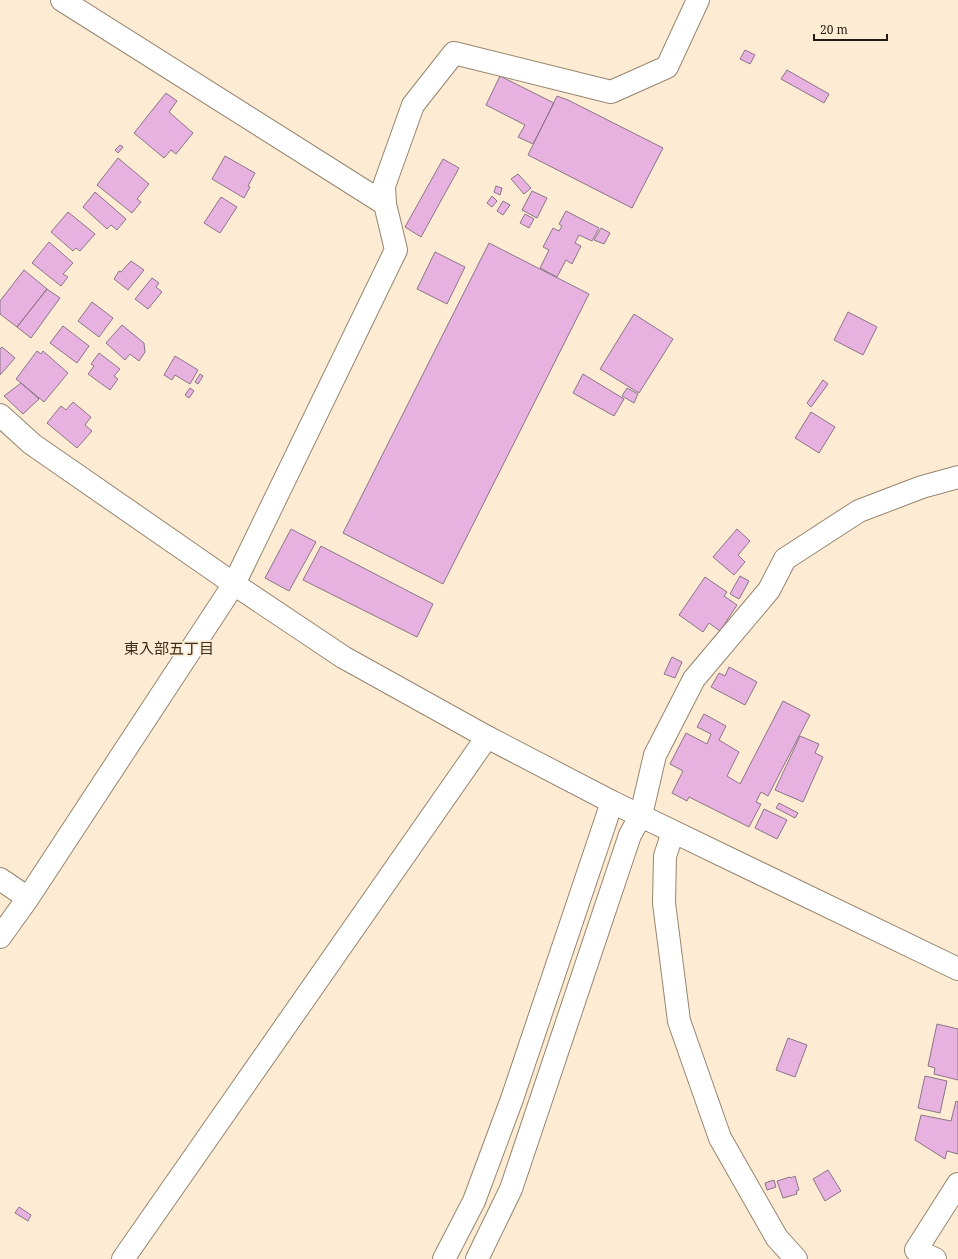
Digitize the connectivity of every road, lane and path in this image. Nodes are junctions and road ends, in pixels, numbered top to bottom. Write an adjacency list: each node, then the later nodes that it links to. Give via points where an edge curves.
1 (62, 0): 3 (street)
2 (698, 0): 3 (street, via 666,67 611,92 454,53 413,105 384,186)
3 (385, 204): 6 (street, via 396,250)
4 (0, 415): 6 (street, via 32,444)
5 (958, 477): 9 (street, via 859,511 785,559 769,590 694,679 655,756)
6 (234, 584): 7 (street, via 343,657); 12 (street)
7 (487, 737): 8 (street); 17 (street)
8 (612, 802): 9 (street); 18 (street, via 512,1099 474,1201)
9 (641, 815): 10 (street); 19 (street, via 630,835 511,1189)
10 (673, 832): 14 (street); 20 (street, via 665,856 664,903 679,1021 720,1138 777,1238)
11 (0, 879): 12 (street)
12 (28, 898): 13 (street)
13 (0, 938)
14 (958, 969)
15 (958, 1184): 16 (street)
16 (914, 1254): 21 (street)
17 (122, 1259)
18 (444, 1259)
19 (476, 1259)
20 (796, 1259)
21 (935, 1259)

